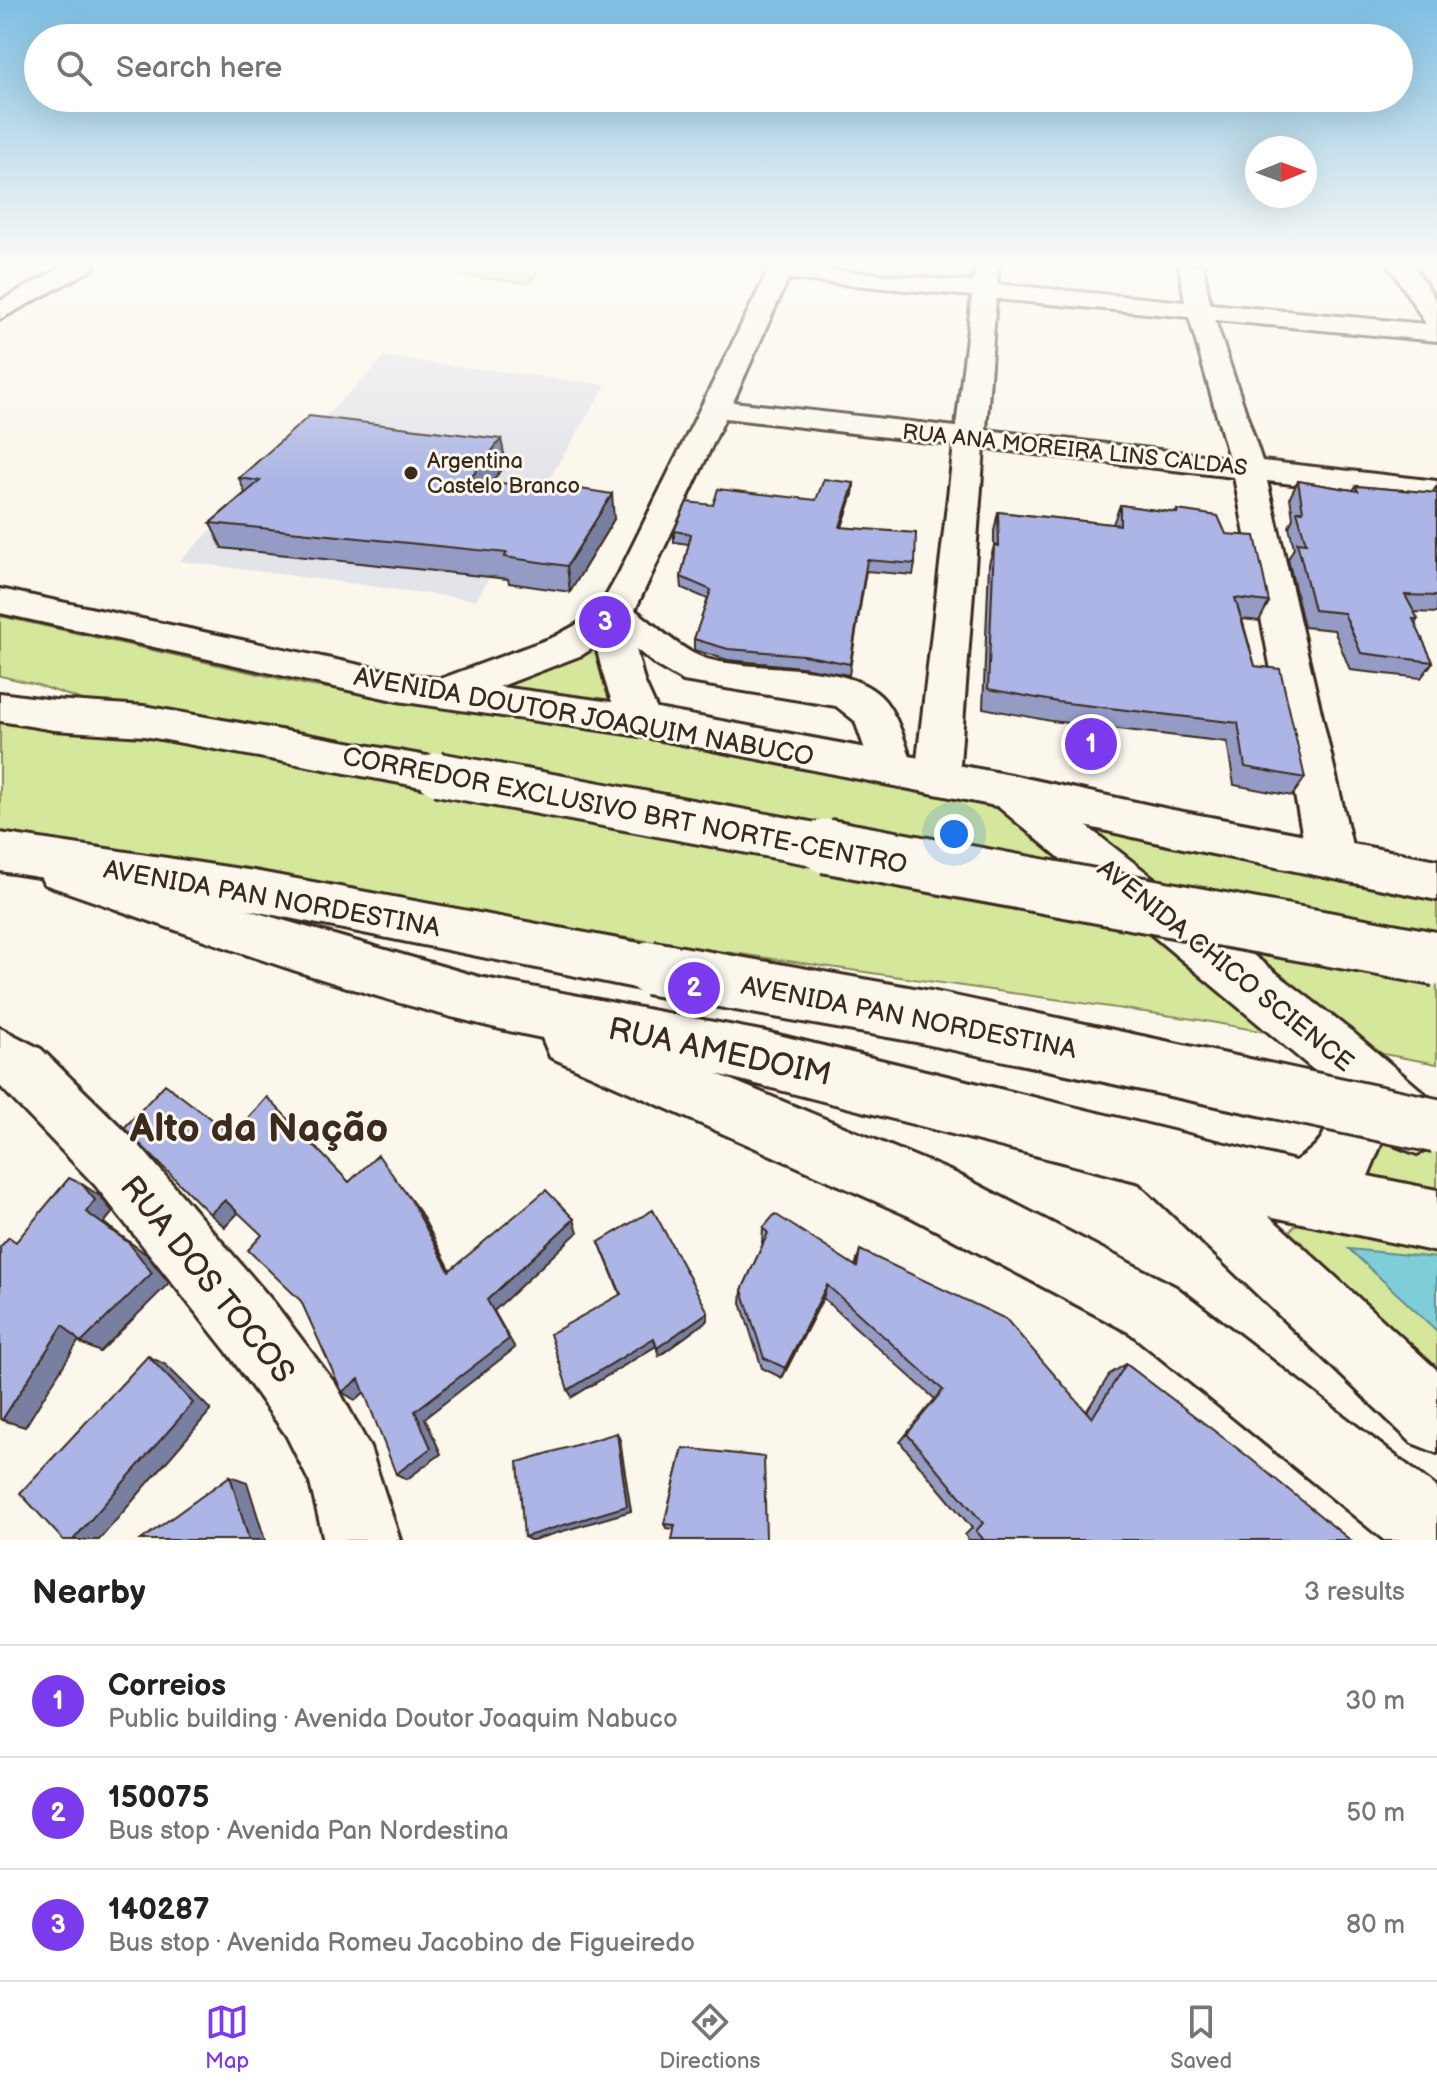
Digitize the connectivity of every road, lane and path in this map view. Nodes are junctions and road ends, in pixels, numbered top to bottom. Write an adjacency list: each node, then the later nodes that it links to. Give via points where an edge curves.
1 (748, 337): 4 (main road)
2 (979, 337): 5 (main road)
3 (1208, 337): 6 (main road)
4 (713, 408): 5 (main road, RUA ANA MOREIRA LINS CALDAS); 9 (main road)
5 (968, 437): 6 (main road, RUA ANA MOREIRA LINS CALDAS); 16 (main road)
6 (1248, 468): 7 (main road, RUA ANA MOREIRA LINS CALDAS); 19 (main road)
7 (1437, 491)
8 (0, 601): 11 (main road, AVENIDA DOUTOR JOAQUIM NABUCO, via 398,687)
9 (613, 618): 11 (main road, via 568,646); 14 (main road, via 624,681); 15 (main road, via 697,671 855,695 872,710)
10 (0, 677): 13 (main road, via 57,689)
11 (446, 692): 14 (main road, AVENIDA DOUTOR JOAQUIM NABUCO)
12 (0, 707): 13 (main road)
13 (144, 721): 21 (main road, CORREDOR EXCLUSIVO BRT NORTE-CENTRO, bridge)
14 (641, 721): 15 (main road, AVENIDA DOUTOR JOAQUIM NABUCO)
15 (892, 769): 16 (main road, AVENIDA DOUTOR JOAQUIM NABUCO)
16 (937, 777): 17 (main road, AVENIDA DOUTOR JOAQUIM NABUCO)
17 (1011, 792): 19 (main road, AVENIDA DOUTOR JOAQUIM NABUCO); 23 (main road, AVENIDA CHICO SCIENCE)
18 (5, 853): 22 (main road, RUA AMEDOIM); 25 (main road, AVENIDA PAN NORDESTINA, bridge, via 254,891 926,1017)
19 (1331, 858): 20 (main road)
20 (1437, 880)
21 (1437, 959)
22 (479, 1001): 27 (main road, RUA AMEDOIM, via 766,1058); 31 (main road, via 933,1195 1153,1310)
23 (1335, 1052): 26 (main road, AVENIDA CHICO SCIENCE); 28 (main road, via 1357,1095 1360,1118 1333,1171)
24 (7, 1071): 32 (main road, RUA DOS TOCOS, via 116,1164 251,1328 311,1410 344,1474)
25 (1437, 1126)
26 (1437, 1142)
27 (1151, 1154): 28 (main road, RUA AMEDOIM); 30 (main road, via 1197,1191)
28 (1300, 1193): 29 (main road, RUA AMEDOIM)
29 (1437, 1221)
30 (1437, 1418)
31 (1437, 1535)
32 (362, 1540)

